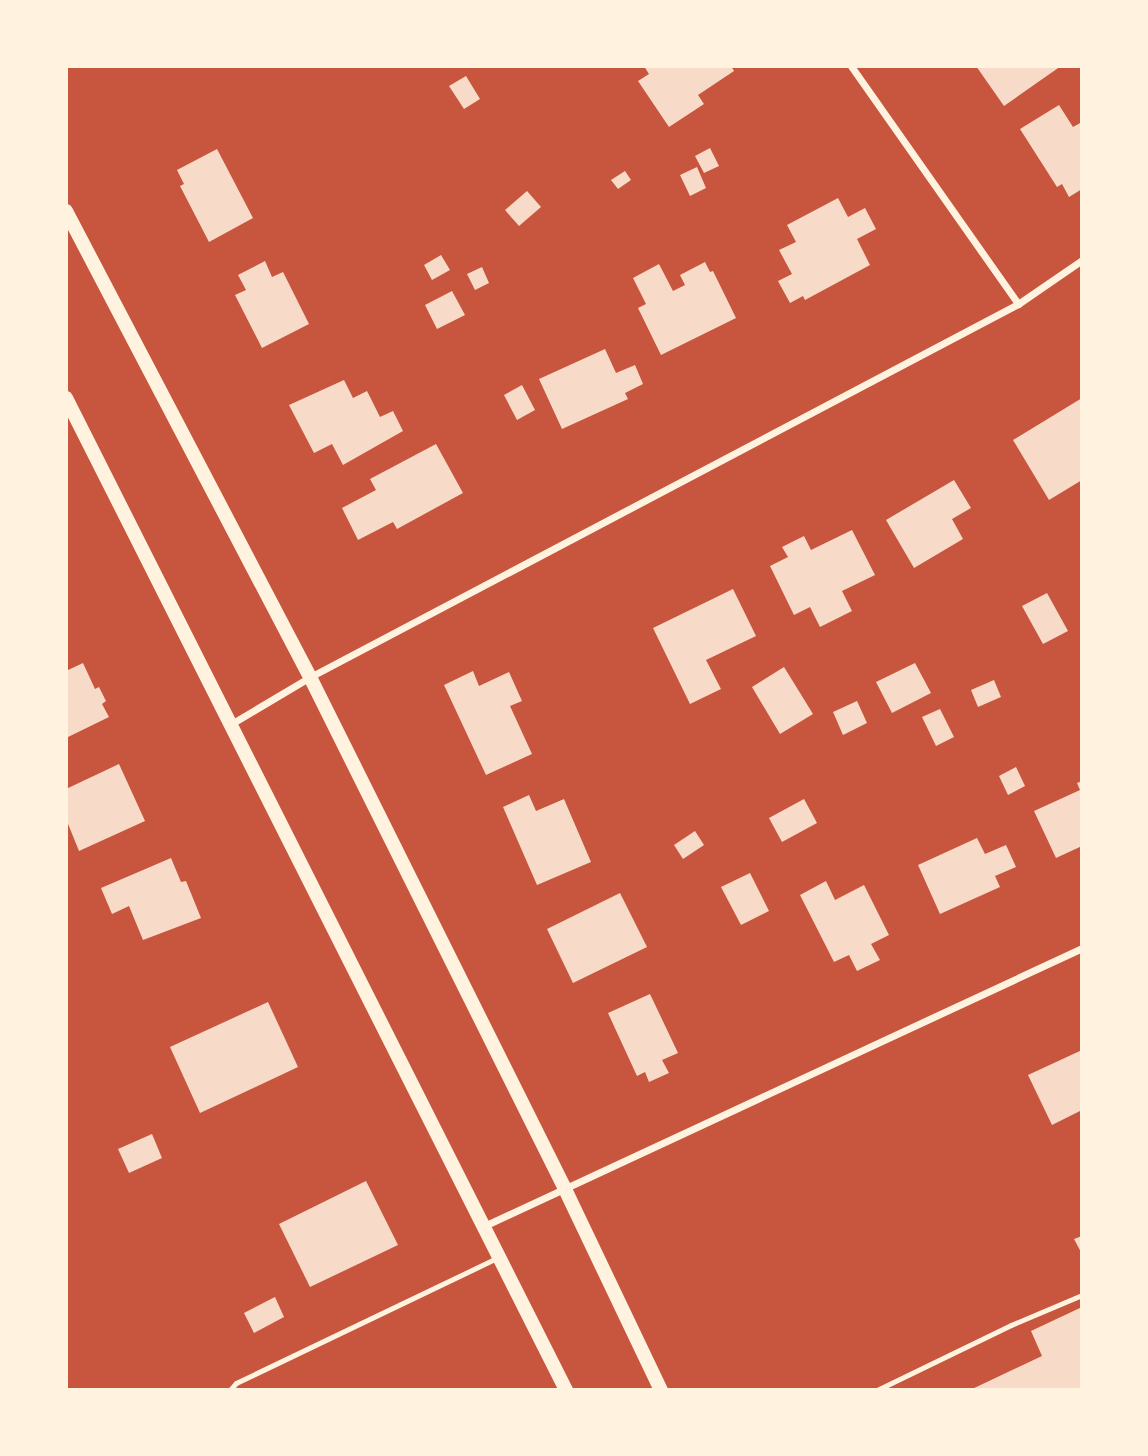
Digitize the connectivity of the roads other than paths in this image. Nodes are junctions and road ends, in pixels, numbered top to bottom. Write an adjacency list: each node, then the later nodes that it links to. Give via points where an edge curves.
1 (851, 66): 4 (street)
2 (66, 211): 6 (main road)
3 (1082, 260): 4 (street)
4 (1018, 304): 6 (street)
5 (66, 398): 7 (main road)
6 (310, 677): 7 (street); 9 (main road)
7 (231, 724): 10 (main road)
8 (1082, 948): 9 (street)
9 (564, 1187): 10 (street); 15 (main road)
10 (484, 1227): 11 (main road)
11 (499, 1256): 13 (lane, via 236,1383); 14 (main road)
12 (1082, 1295): 16 (lane)
13 (230, 1390)
14 (566, 1390)
15 (661, 1390)
16 (877, 1390)

